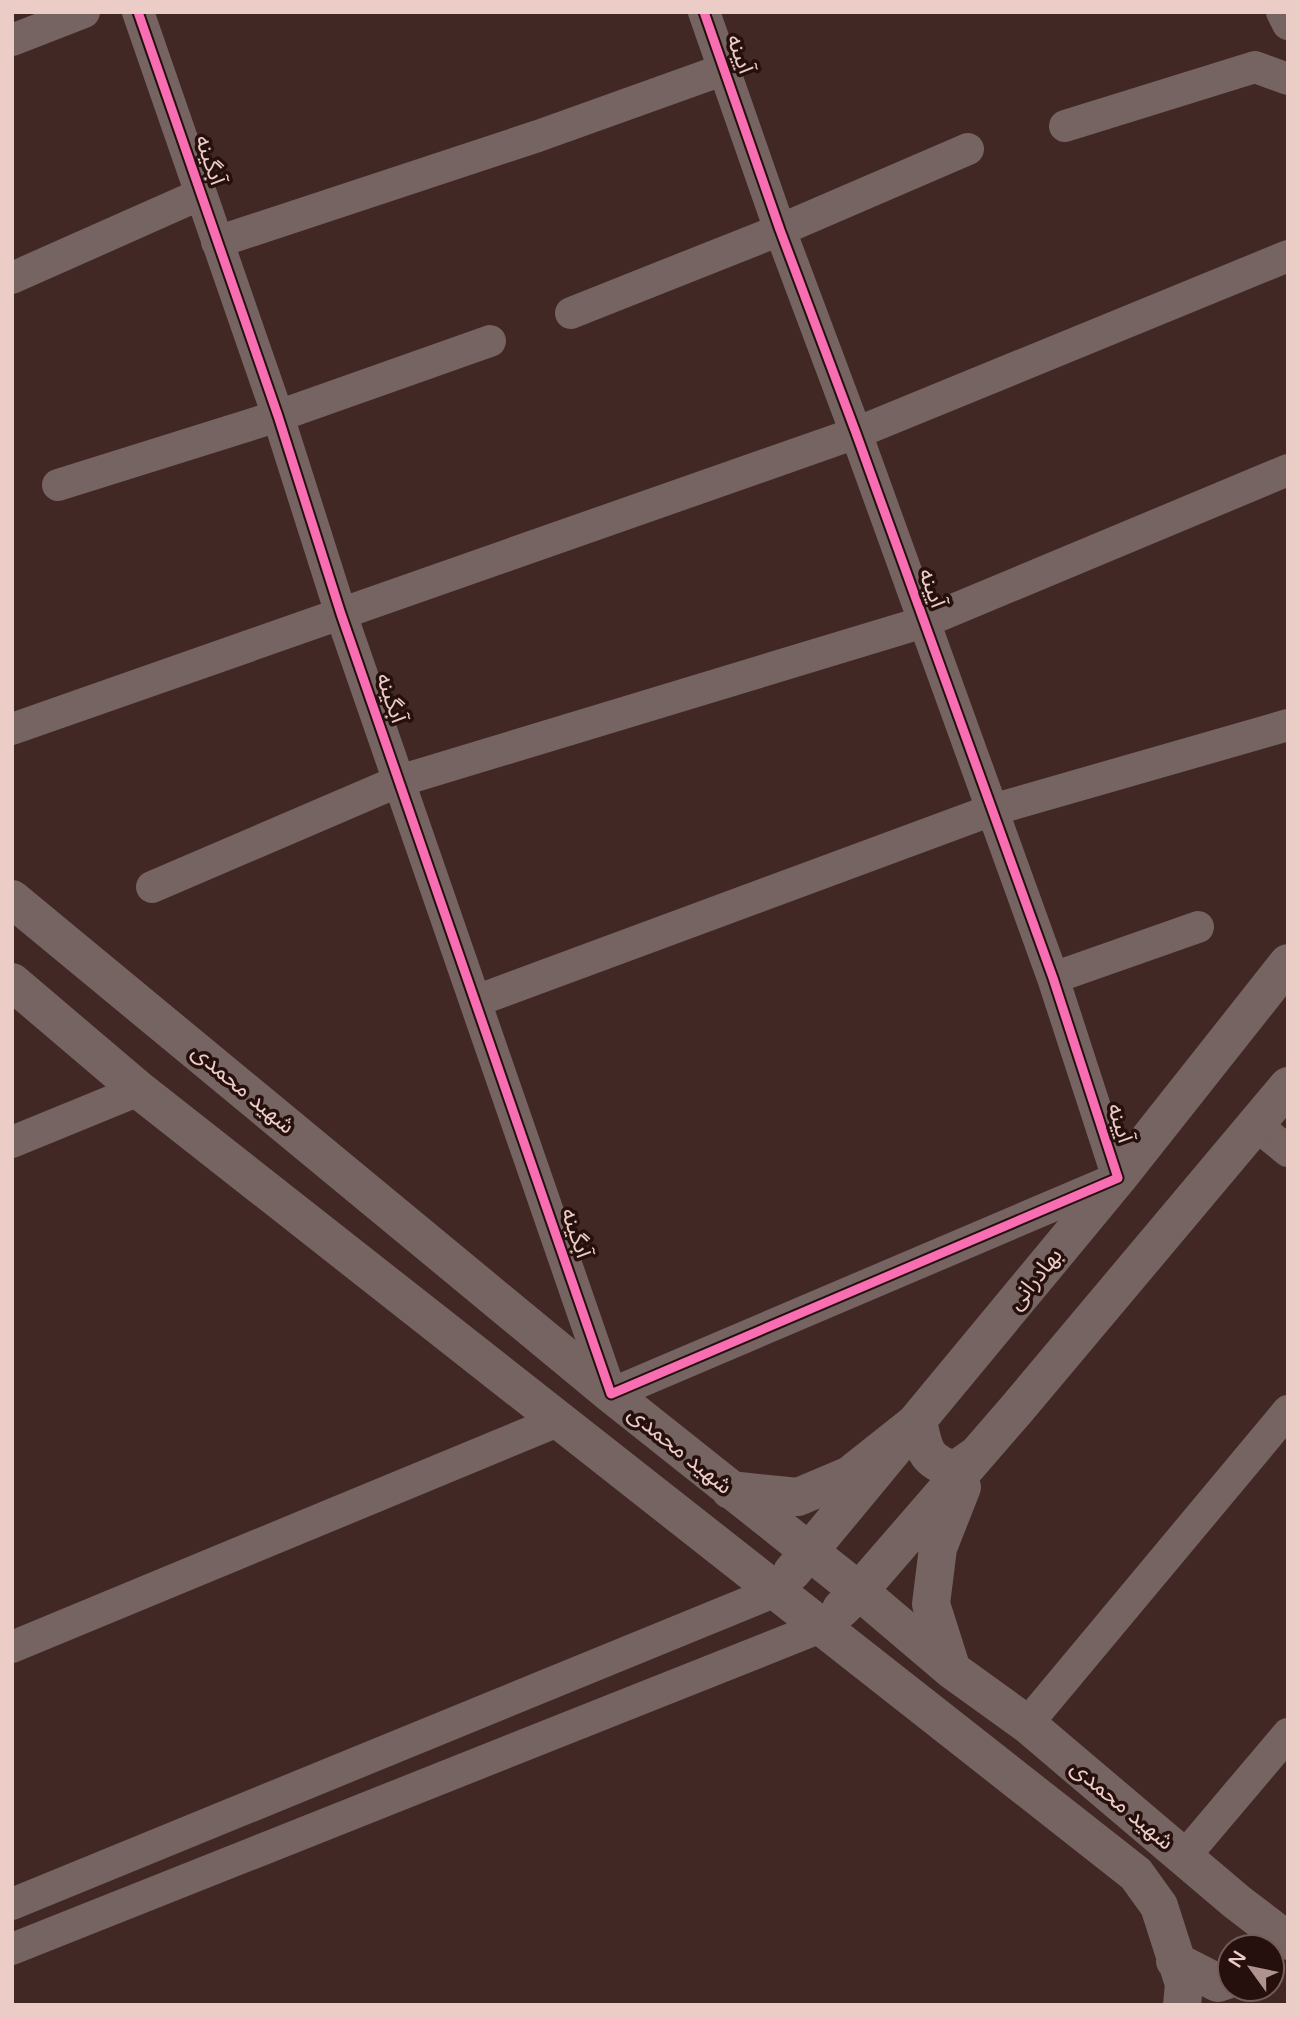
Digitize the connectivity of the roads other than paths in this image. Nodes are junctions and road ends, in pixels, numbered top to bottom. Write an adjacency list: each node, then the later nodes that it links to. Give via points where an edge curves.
1 (138, 12): 11 (street, آبگینه)
2 (1282, 12): 5 (street)
3 (714, 14): 7 (street, آیینه)
4 (64, 16): 6 (street)
5 (1288, 24)
6 (12, 40)
7 (725, 69): 12 (street, آیینه); 13 (street)
8 (1288, 79): 9 (street, via 1255,67)
9 (1065, 126)
10 (968, 149): 12 (street)
11 (201, 194): 13 (street, آبگینه); 15 (street)
12 (780, 230): 16 (street); 19 (street, آیینه)
13 (217, 242): 18 (street, آبگینه)
14 (1288, 256): 19 (street)
15 (12, 278)
16 (571, 313)
17 (490, 341): 18 (street)
18 (278, 416): 21 (street); 22 (street, آبگینه)
19 (856, 433): 22 (street); 23 (street, آیینه)
20 (1288, 470): 23 (street)
21 (58, 485)
22 (341, 614): 25 (street); 26 (street, آبگینه)
23 (925, 622): 26 (street); 27 (street, آیینه)
24 (1288, 725): 27 (street)
25 (12, 729)
26 (399, 781): 28 (street); 34 (street, آبگینه)
27 (992, 810): 32 (street, آیینه); 34 (street)
28 (152, 887)
29 (12, 899): 41 (street, شهید محمدی)
30 (1198, 927): 32 (street)
31 (1288, 963): 40 (street, بهادرانی)
32 (1053, 978): 40 (street, آیینه)
33 (12, 982): 36 (street, شهید محمدی)
34 (476, 1001): 41 (street, آبگینه)
35 (1288, 1086): 37 (street)
36 (139, 1090): 38 (street); 43 (street, شهید محمدی)
37 (1256, 1125): 39 (street); 45 (street)
38 (12, 1142)
39 (1288, 1152)
40 (1118, 1178): 41 (street); 44 (street, بهادرانی)
41 (611, 1394): 46 (street, شهید محمدی)
42 (1288, 1411): 53 (street)
43 (560, 1420): 48 (street, شهید محمدی); 51 (street)
44 (918, 1421): 45 (street, via 926,1453 938,1465 954,1470); 46 (street, via 850,1475 798,1497); 47 (street, بهادرانی)
45 (975, 1456): 49 (street); 52 (street, via 938,1548 930,1604)
46 (730, 1490): 47 (street, شهید محمدی)
47 (809, 1553): 48 (street, بهادرانی); 49 (street, شهید محمدی)
48 (776, 1591): 50 (street, شهید محمدی); 57 (street)
49 (859, 1591): 50 (street); 52 (street, شهید محمدی)
50 (821, 1627): 60 (street); 61 (street, شهید محمدی, via 1136,1874 1159,1906)
51 (12, 1647)
52 (952, 1670): 53 (street, شهید محمدی)
53 (1027, 1724): 55 (street, شهید محمدی)
54 (1288, 1734): 55 (street)
55 (1184, 1857): 56 (street, شهید محمدی)
56 (1237, 1902): 58 (street); 59 (street, شهید محمدی)
57 (12, 1904)
58 (1251, 1933)
59 (1288, 1941)
60 (12, 1949)
61 (1175, 1961): 62 (street); 63 (street, شهید محمدی, via 1184,1984)
62 (1216, 1982)
63 (1182, 2005)

